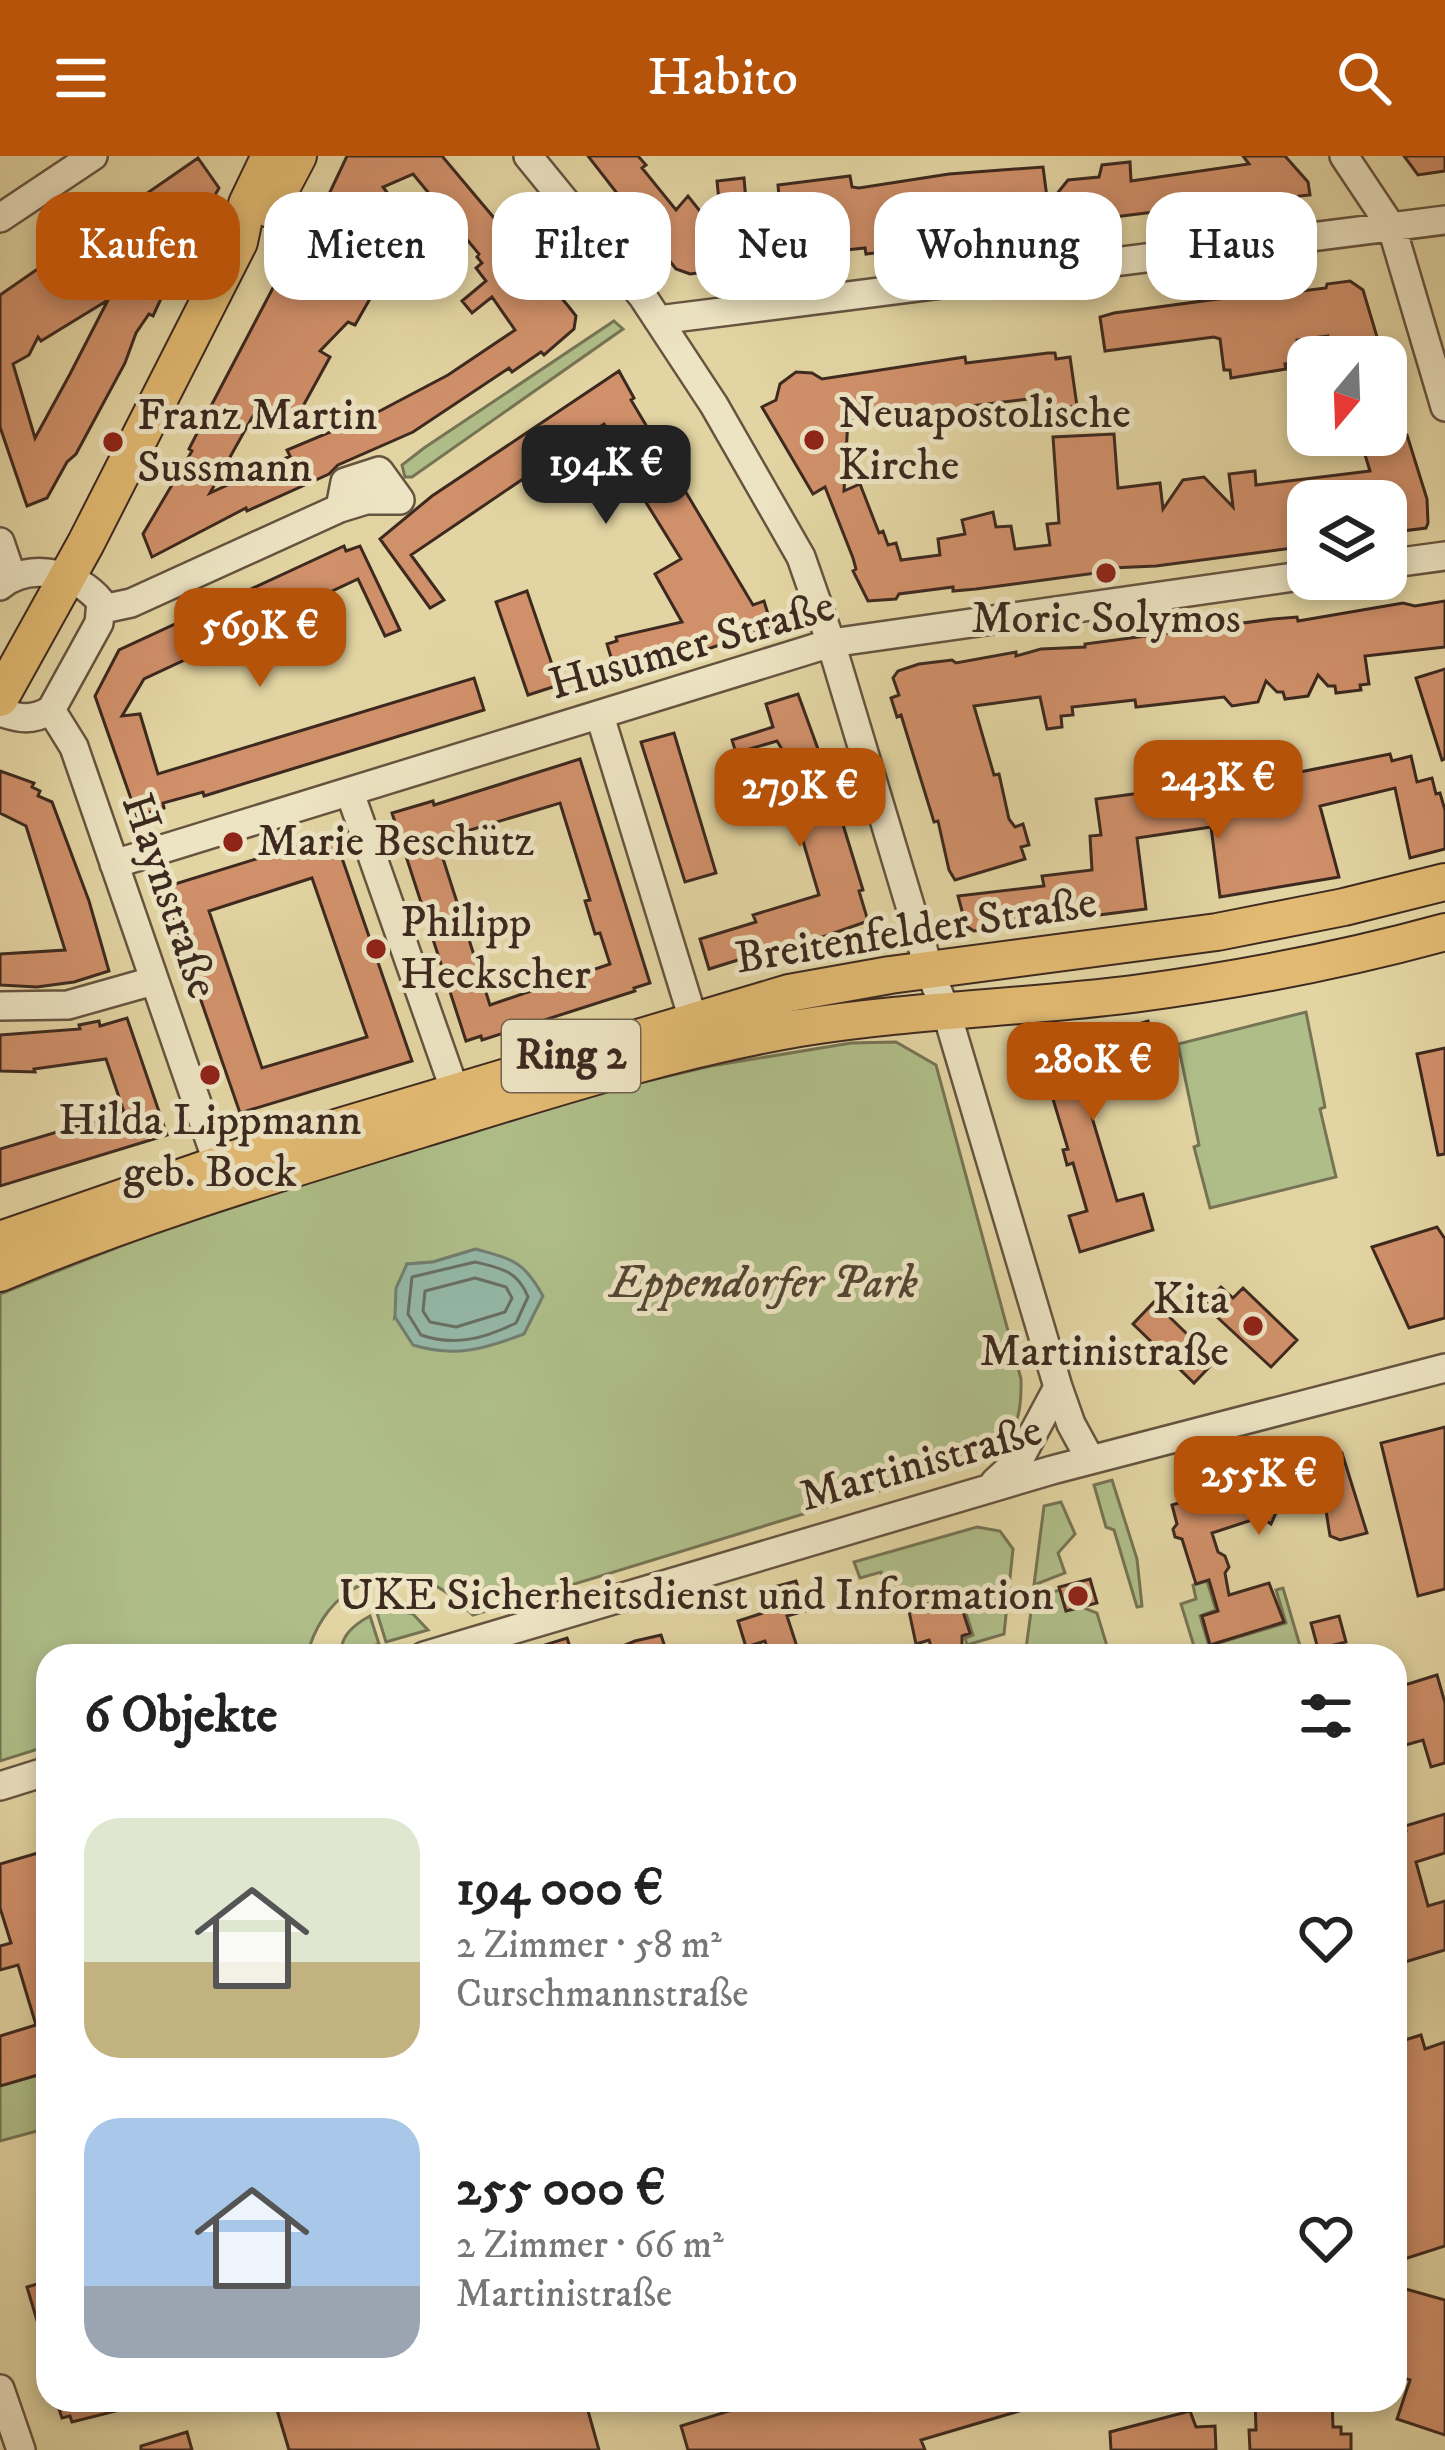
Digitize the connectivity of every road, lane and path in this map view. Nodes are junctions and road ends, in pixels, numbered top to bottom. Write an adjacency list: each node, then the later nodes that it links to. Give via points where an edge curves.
1 (93, 156): 5 (street)
2 (528, 156): 8 (street)
3 (1344, 156): 7 (street)
4 (291, 157): 14 (main road, via 268,213 239,242)
5 (0, 218)
6 (1445, 220): 7 (street)
7 (1391, 228): 8 (street); 9 (street)
8 (658, 320): 18 (street, via 801,557)
9 (1445, 407)
10 (340, 508): 17 (street)
11 (0, 542): 16 (street)
12 (1445, 556): 13 (street)
13 (1407, 561)
14 (68, 577): 16 (street, via 36,573); 17 (street, via 91,589); 19 (main road)
15 (1287, 578): 18 (street, Husumer Straße)
16 (6, 581)
17 (103, 609): 20 (street)
18 (831, 644): 22 (street, Husumer Straße); 27 (street)
19 (0, 698)
20 (51, 710): 21 (street, via 19,719); 24 (street, Haynstraße, via 74,747)
21 (0, 712)
22 (601, 716): 23 (street, Husumer Straße); 31 (street)
23 (350, 793): 24 (street, Husumer Straße); 32 (street)
24 (114, 864): 28 (street, Haynstraße)
25 (1445, 882): 27 (main road, Breitenfelder Straße / Ring 2, via 1217,932)
26 (1445, 932): 30 (main road, Breitenfelder Straße, via 1313,965)
27 (929, 969): 30 (street); 31 (main road, Breitenfelder Straße / Ring 2, via 789,992)
28 (153, 981): 29 (street, via 68,1005); 33 (street, Haynstraße)
29 (0, 1006)
30 (947, 1014): 35 (main road, Breitenfelder Straße, via 798,1028 695,1050 163,1209); 37 (street)
31 (693, 1019): 32 (main road, Breitenfelder Straße / Ring 2)
32 (455, 1091): 33 (main road, Breitenfelder Straße / Ring 2)
33 (218, 1164): 34 (main road, Breitenfelder Straße / Ring 2)
34 (0, 1240)
35 (0, 1273)
36 (1445, 1368): 38 (street, Martinistraße)
37 (1058, 1387): 38 (street); 39 (street, via 1019,1460)
38 (1090, 1459): 39 (street, Martinistraße)
39 (984, 1490): 40 (street, Martinistraße)
40 (464, 1644)
41 (36, 1776): 42 (street)
42 (0, 1786)
43 (0, 2389): 44 (street)
44 (21, 2450)

